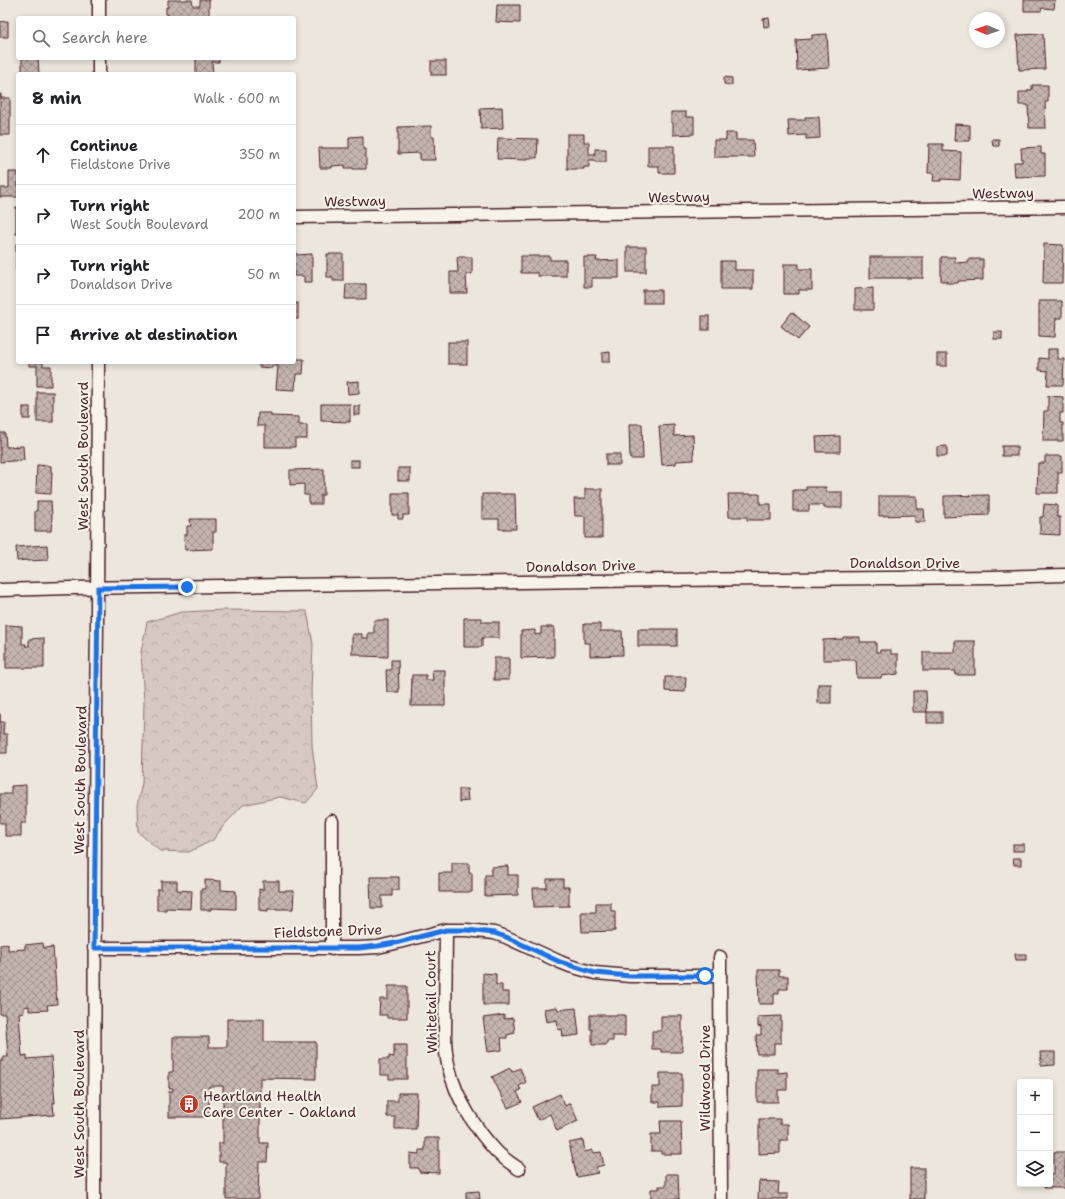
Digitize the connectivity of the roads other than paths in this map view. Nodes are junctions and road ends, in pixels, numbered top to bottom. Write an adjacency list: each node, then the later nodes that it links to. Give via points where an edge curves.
1 (99, 0): 2 (street)
2 (99, 16)
3 (99, 60): 4 (street)
4 (99, 72)
5 (1065, 207): 6 (street, Westway)
6 (296, 217)
7 (98, 364): 9 (street, West South Boulevard)
8 (1065, 575): 9 (street, Donaldson Drive)
9 (98, 588): 10 (street, Donaldson Drive); 13 (street, West South Boulevard)
10 (0, 590)
11 (332, 821): 14 (street)
12 (446, 930): 14 (street, Fieldstone Drive, via 378,946); 16 (street, Fieldstone Drive, via 494,933 565,964 595,973 630,976); 17 (street, Whitetail Court, via 445,1035 448,1067 460,1097 483,1136 498,1154)
13 (94, 948): 14 (street, Fieldstone Drive); 18 (street, West South Boulevard)
14 (332, 949)
15 (720, 957): 16 (street, Wildwood Drive)
16 (720, 976): 19 (street, Wildwood Drive)
17 (519, 1170)
18 (94, 1199)
19 (721, 1199)

